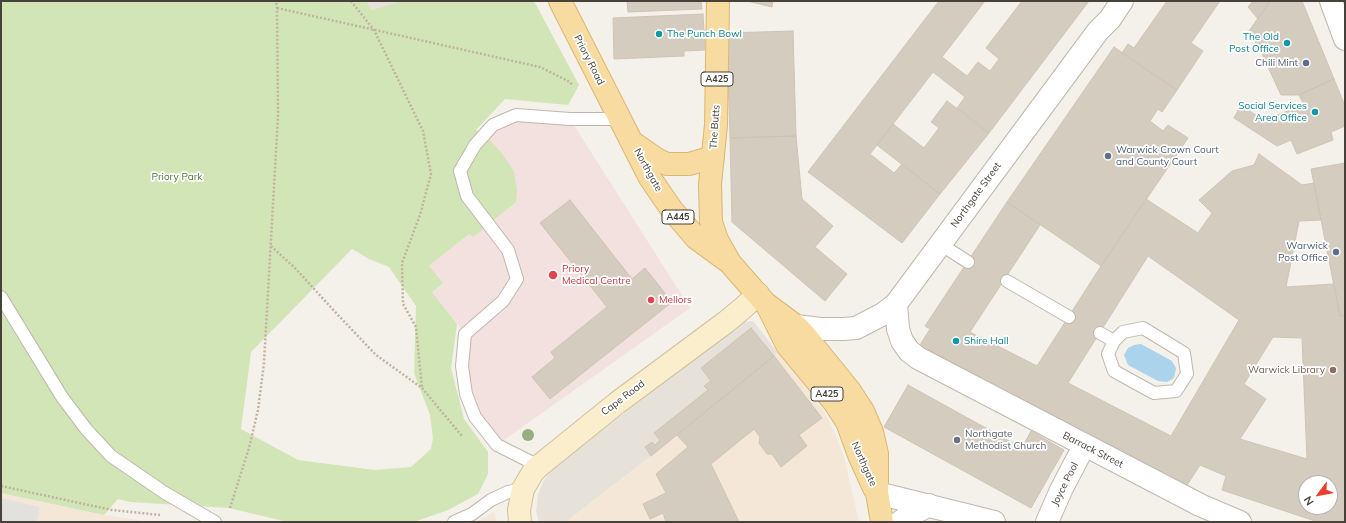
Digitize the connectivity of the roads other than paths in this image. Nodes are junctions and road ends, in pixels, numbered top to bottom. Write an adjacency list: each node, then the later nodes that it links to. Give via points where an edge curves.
1 (560, 1): 6 (main road, Priory Road / A445)
2 (718, 1): 8 (main road, The Butts / A425, via 716,125)
3 (1122, 1): 9 (street, Northgate Street)
4 (1331, 1): 5 (street)
5 (1345, 39)
6 (619, 119): 7 (main road, Northgate / A445); 21 (lane, via 516,115 493,125 475,145 460,171 467,196 508,250 517,279 503,301 465,334 462,366 466,394 475,417 497,445)
7 (634, 144): 8 (main road, Northgate, via 667,164 688,164); 10 (main road, Northgate / A445, via 650,178 672,210 696,238)
8 (712, 157): 10 (main road, Northgate / A425, via 711,222 717,240)
9 (940, 244): 11 (lane); 15 (street, Northgate Street)
10 (730, 262): 14 (main road, Northgate / A425)
11 (968, 262)
12 (1007, 281): 16 (lane)
13 (1, 297): 25 (lane, via 62,397 111,456 165,493)
14 (761, 298): 17 (main road, Northgate / A425); 21 (street, Cape Road, via 743,308 617,402); 23 (main road, Northgate / A425, via 787,345 834,402 847,422)
15 (896, 304): 17 (street, Northgate Street, via 856,328 820,330); 20 (street, Barrack Street, via 898,329 902,341 918,358)
16 (1069, 317)
17 (796, 326): 23 (main road, Northgate / A425, via 850,391 863,411 872,432 877,454)
18 (1100, 333): 19 (lane)
19 (1114, 340): 19 (lane, via 1108,354 1114,371 1154,393 1176,391 1187,374 1184,353 1143,328 1123,332)
20 (1084, 446): 31 (street, Joyce Pool); 32 (street, Barrack Street, via 1200,505)
21 (539, 466): 22 (street, Cape Road)
22 (523, 489): 26 (lane, via 491,500 472,514); 27 (street, Cape Road, via 519,510)
23 (877, 493): 24 (street); 28 (main road, A425)
24 (929, 506): 29 (street); 30 (street)
25 (215, 522)
26 (454, 522)
27 (520, 522)
28 (882, 522)
29 (900, 522)
30 (994, 522)
31 (1047, 522)
32 (1240, 522)

